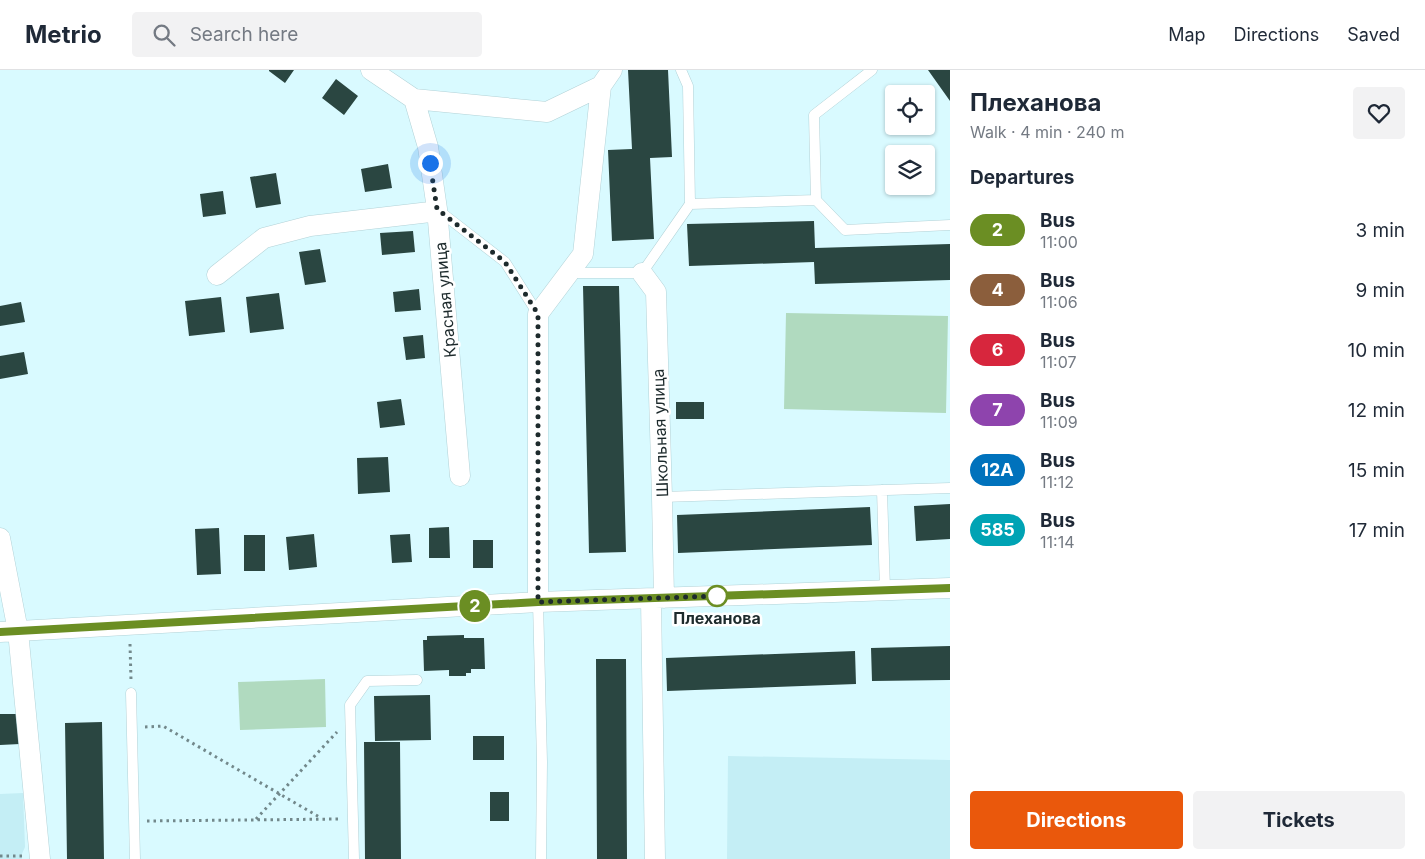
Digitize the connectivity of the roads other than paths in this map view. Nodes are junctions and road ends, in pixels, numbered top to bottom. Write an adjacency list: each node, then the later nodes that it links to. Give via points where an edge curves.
1 (371, 70): 5 (street)
2 (681, 70): 7 (lane, via 688,86)
3 (872, 70): 6 (lane, via 814,115)
4 (607, 78): 5 (street, via 547,112); 10 (street, via 583,254)
5 (414, 99): 8 (street, Красная улица, via 428,147)
6 (816, 200): 7 (lane); 9 (lane, via 845,230)
7 (690, 204): 11 (lane)
8 (437, 209): 12 (street, via 310,226 264,238); 13 (lane, via 505,262); 14 (street, Красная улица)
9 (950, 225)
10 (569, 273): 11 (lane); 13 (street)
11 (642, 273): 17 (street, Школьная улица, via 656,292)
12 (217, 275)
13 (538, 314): 22 (street)
14 (460, 476)
15 (950, 488): 16 (lane)
16 (882, 490): 17 (lane); 20 (lane)
17 (662, 497): 21 (street, Школьная улица)
18 (0, 538): 23 (street)
19 (950, 588): 20 (street)
20 (885, 590): 21 (street)
21 (657, 598): 22 (street); 30 (street, Школьная улица)
22 (538, 602): 23 (street); 29 (lane)
23 (9, 632): 26 (street)
24 (417, 680): 28 (lane, via 367,681 350,706)
25 (131, 693): 27 (lane)
26 (40, 859)
27 (135, 859)
28 (354, 859)
29 (541, 859)
30 (655, 859)

